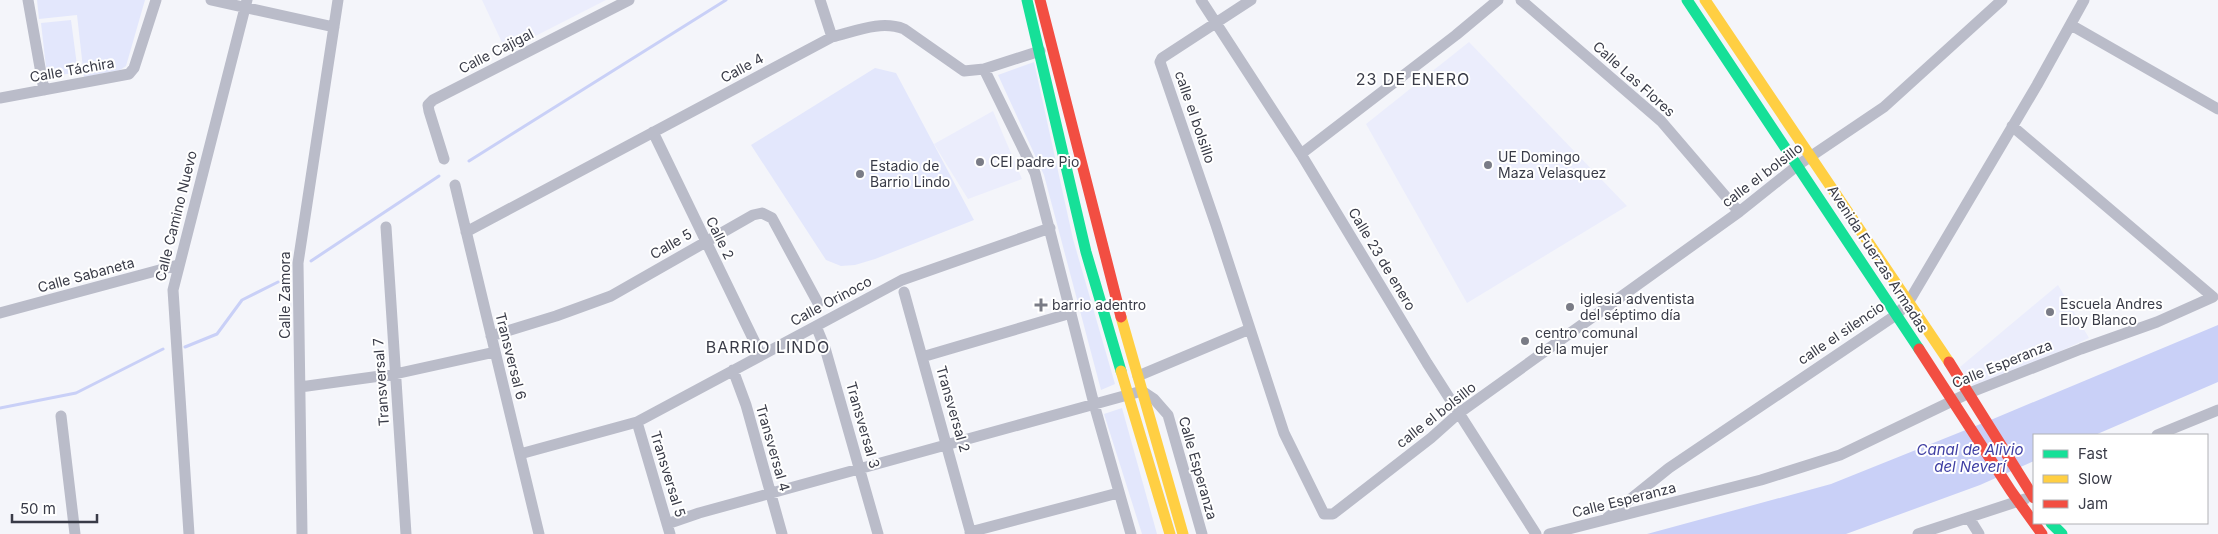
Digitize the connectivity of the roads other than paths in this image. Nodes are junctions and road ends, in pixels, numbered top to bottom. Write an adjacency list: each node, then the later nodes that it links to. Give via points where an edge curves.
1 (28, 0): 24 (street)
2 (156, 0): 24 (street, Calle Táchira, via 130,74)
3 (210, 0): 17 (street)
4 (338, 0): 20 (street, Calle Zamora)
5 (629, 0): 31 (street, Calle Cajigal, via 428,105)
6 (820, 0): 21 (street)
7 (1027, 0): 22 (street)
8 (1040, 0): 55 (street)
9 (1201, 0): 18 (street, Calle 23 de enero)
10 (1251, 0): 18 (street)
11 (1498, 0): 29 (street)
12 (1521, 0): 34 (street, Calle Las Flores, via 1661,121)
13 (1687, 0): 32 (street, Avenida Fuerzas Armadas)
14 (1705, 0): 30 (street, Avenida Fuerzas Armadas)
15 (2084, 0): 19 (street, calle el silencio)
16 (1994, 2): 30 (street, calle el bolsillo, via 1884,107)
17 (246, 4): 20 (street); 39 (street, Calle Camino Nuevo)
18 (1215, 22): 29 (street, Calle 23 de enero); 48 (street, calle el bolsillo, via 1160,62)
19 (2071, 25): 26 (street); 27 (street, calle el silencio)
20 (334, 27): 56 (street, Calle Zamora, via 298,263)
21 (832, 37): 23 (street, Calle 4, via 884,24 895,25 964,71); 28 (street, Calle 4)
22 (1040, 51): 23 (street, Calle 4); 58 (street, via 1086,252)
23 (984, 70): 36 (street, via 1035,173)
24 (44, 90): 25 (street, Calle Táchira)
25 (0, 98)
26 (2218, 109)
27 (2012, 126): 41 (street, Calle Esperanza); 43 (street, calle el silencio)
28 (653, 132): 37 (street, Calle 4); 38 (street, Calle 2)
29 (1301, 154): 63 (street, Calle 23 de enero)
30 (1810, 157): 32 (street, calle el bolsillo); 43 (street, Avenida Fuerzas Armadas)
31 (444, 159)
32 (1798, 165): 34 (street, calle el bolsillo); 46 (street, Avenida Fuerzas Armadas)
33 (454, 185): 37 (street, Transversal 6)
34 (1739, 212): 63 (street, calle el bolsillo)
35 (386, 227): 54 (street, Transversal 7)
36 (1050, 228): 44 (street); 47 (street, Calle Orinoco, via 902,280)
37 (466, 232): 49 (street, Transversal 6)
38 (705, 242): 42 (street, Calle 5, via 753,214 762,213 772,218); 49 (street, Calle 5, via 610,296); 51 (street, Calle 2)
39 (178, 265): 45 (street, Calle Sabaneta); 81 (street, Calle Camino Nuevo, via 173,290)
40 (904, 292): 52 (street, Transversal 2)
41 (2216, 295): 59 (street, Calle Esperanza, via 2157,322 2081,349)
42 (818, 303)
43 (1908, 303): 46 (street, calle el silencio); 59 (street, Avenida Fuerzas Armadas)
44 (1071, 312): 52 (street); 61 (street)
45 (0, 313)
46 (1896, 315): 60 (street, Avenida Fuerzas Armadas); 75 (street, calle el silencio, via 1669,468)
47 (816, 326): 51 (street, Calle Orinoco); 69 (street, Transversal 3)
48 (1250, 329): 55 (street); 63 (street, calle el bolsillo, via 1284,433 1324,514 1333,514)
49 (491, 336): 50 (street, Transversal 6)
50 (495, 352): 54 (street); 68 (street, Transversal 6)
51 (761, 355): 53 (street, Calle Orinoco)
52 (922, 357): 67 (street, Transversal 2)
53 (733, 370): 65 (street, Calle Orinoco); 71 (street, Transversal 4)
54 (395, 374): 56 (street); 83 (street, Transversal 7)
55 (1138, 376): 57 (street)
56 (300, 387): 82 (street, Calle Zamora)
57 (1142, 391): 58 (street); 89 (street); 90 (street, Calle Esperanza, via 1168,415)
58 (1130, 394): 61 (street); 88 (street)
59 (1971, 395): 60 (street, Calle Esperanza); 72 (street, Avenida Fuerzas Armadas)
60 (1955, 403): 73 (street, Avenida Fuerzas Armadas); 75 (street, Calle Esperanza, via 1840,455 1761,480)
61 (1094, 404): 67 (street); 70 (street)
62 (2218, 410): 66 (street)
63 (1459, 413): 91 (street, Calle 23 de enero)
64 (61, 416): 80 (street)
65 (637, 422): 68 (street, Calle Orinoco); 78 (street, Transversal 5)
66 (2159, 434)
67 (948, 445): 69 (street); 79 (street, Transversal 2)
68 (520, 454): 84 (street, Transversal 6)
69 (860, 469): 71 (street); 86 (street, Transversal 3)
70 (1118, 492): 79 (street); 87 (street)
71 (771, 494): 78 (street, via 699,513); 85 (street, Transversal 4)
72 (2033, 495): 73 (street)
73 (2018, 502): 74 (street); 76 (street, Avenida Fuerzas Armadas)
74 (1969, 518): 93 (street); 94 (street)
75 (1603, 520): 92 (street, Calle Esperanza)
76 (2033, 522)
77 (2052, 524): 95 (street)
78 (669, 529)
79 (971, 533)
80 (74, 534)
81 (189, 534)
82 (302, 534)
83 (406, 534)
84 (539, 534)
85 (782, 534)
86 (878, 534)
87 (1131, 534)
88 (1170, 534)
89 (1183, 534)
90 (1202, 534)
91 (1536, 534)
92 (1549, 534)
93 (1918, 534)
94 (1980, 534)
95 (2062, 534)

